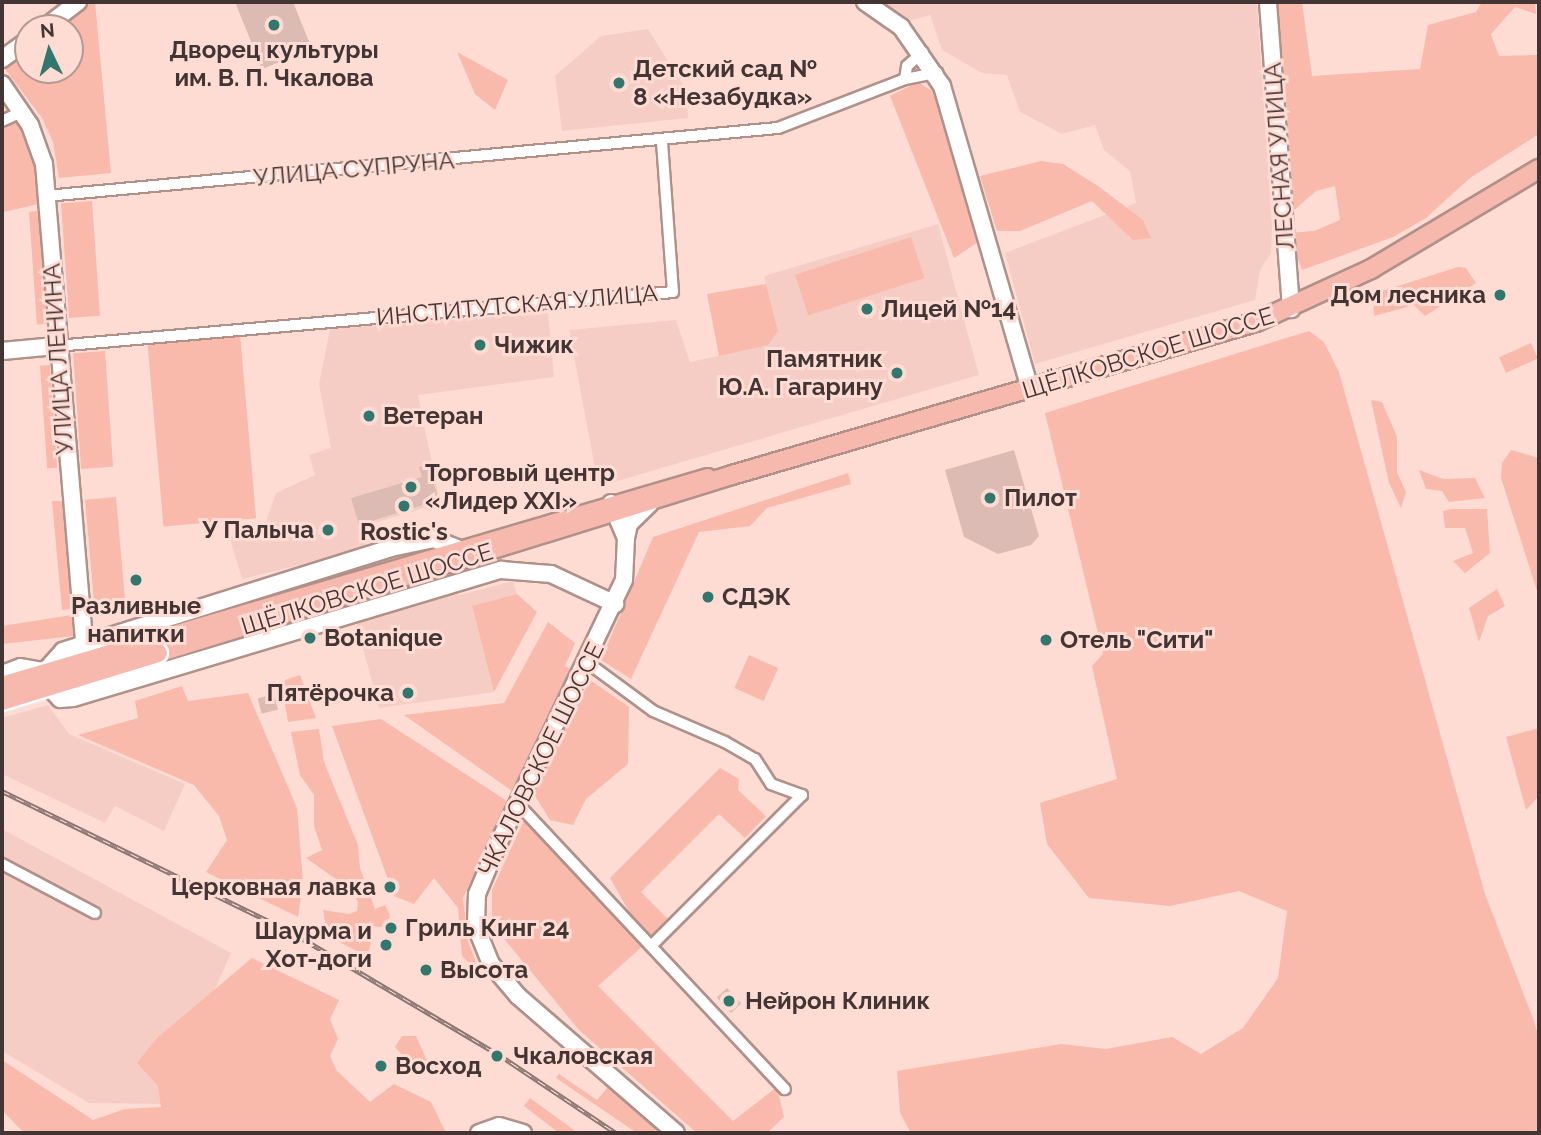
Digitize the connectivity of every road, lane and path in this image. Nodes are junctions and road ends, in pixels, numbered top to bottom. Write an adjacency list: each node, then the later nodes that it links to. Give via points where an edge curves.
1 (78, 2): 4 (street)
2 (865, 2): 5 (street, via 901,27)
3 (1268, 2): 14 (street, ЛЕСНАЯ УЛИЦА)
4 (62, 14)
5 (923, 52): 6 (street); 7 (street, via 907,65)
6 (937, 73): 7 (street); 17 (street)
7 (905, 79): 11 (street, via 778,128)
8 (2, 84): 9 (street, УЛИЦА ЛЕНИНА)
9 (21, 112): 10 (street); 13 (street, УЛИЦА ЛЕНИНА, via 40,146)
10 (2, 121)
11 (662, 141): 13 (street, УЛИЦА СУПРУНА); 15 (street, ИНСТИТУТСКАЯ УЛИЦА, via 673,292)
12 (1539, 169): 14 (main road, ЩЁЛКОВСКОЕ ШОССЕ, via 1371,269)
13 (46, 196): 15 (street, УЛИЦА ЛЕНИНА)
14 (1291, 309): 17 (main road, ЩЁЛКОВСКОЕ ШОССЕ)
15 (56, 346): 16 (street, ИНСТИТУТСКАЯ УЛИЦА); 27 (street, УЛИЦА ЛЕНИНА)
16 (2, 351)
17 (1030, 389): 18 (main road, ЩЁЛКОВСКОЕ ШОССЕ)
18 (732, 475): 19 (main road, ЩЁЛКОВСКОЕ ШОССЕ); 20 (main road, ЩЁЛКОВСКОЕ ШОССЕ, via 684,481)
19 (650, 504): 20 (main road, ЩЁЛКОВСКОЕ ШОССЕ); 22 (street, via 629,524)
20 (614, 508): 21 (main road, ЩЁЛКОВСКОЕ ШОССЕ); 22 (street, ЧКАЛОВСКОЕ ШОССЕ); 23 (main road, ЩЁЛКОВСКОЕ ШОССЕ)
21 (589, 522): 22 (street, via 611,526); 28 (main road, ЩЁЛКОВСКОЕ ШОССЕ)
22 (626, 544): 24 (street, ЧКАЛОВСКОЕ ШОССЕ)
23 (457, 548): 27 (street, via 434,539 391,548); 28 (main road, ЩЁЛКОВСКОЕ ШОССЕ)
24 (624, 580): 25 (street); 26 (street, ЧКАЛОВСКОЕ ШОССЕ)
25 (595, 594): 26 (street); 29 (street, via 600,614); 30 (street, via 540,571 501,570 73,698 54,696)
26 (615, 604): 29 (street, ЧКАЛОВСКОЕ ШОССЕ)
27 (84, 644): 30 (street, via 63,651)
28 (156, 647): 32 (main road, ЩЁЛКОВСКОЕ ШОССЕ, bridge); 33 (main road, ЩЁЛКОВСКОЕ ШОССЕ, bridge)
29 (588, 663): 34 (street, ЧКАЛОВСКОЕ ШОССЕ); 37 (street, via 653,711 725,742 760,766 771,784 802,795)
30 (47, 669): 31 (street, via 20,664)
31 (2, 671)
32 (2, 687)
33 (2, 701)
34 (517, 803): 37 (street); 41 (street, ЧКАЛОВСКОЕ ШОССЕ, via 475,912 484,952 511,989)
35 (2, 864): 36 (street)
36 (95, 913)
37 (653, 944): 38 (street)
38 (785, 1089)
39 (479, 1133): 40 (street, via 499,1126)
40 (523, 1133)
41 (676, 1133)

